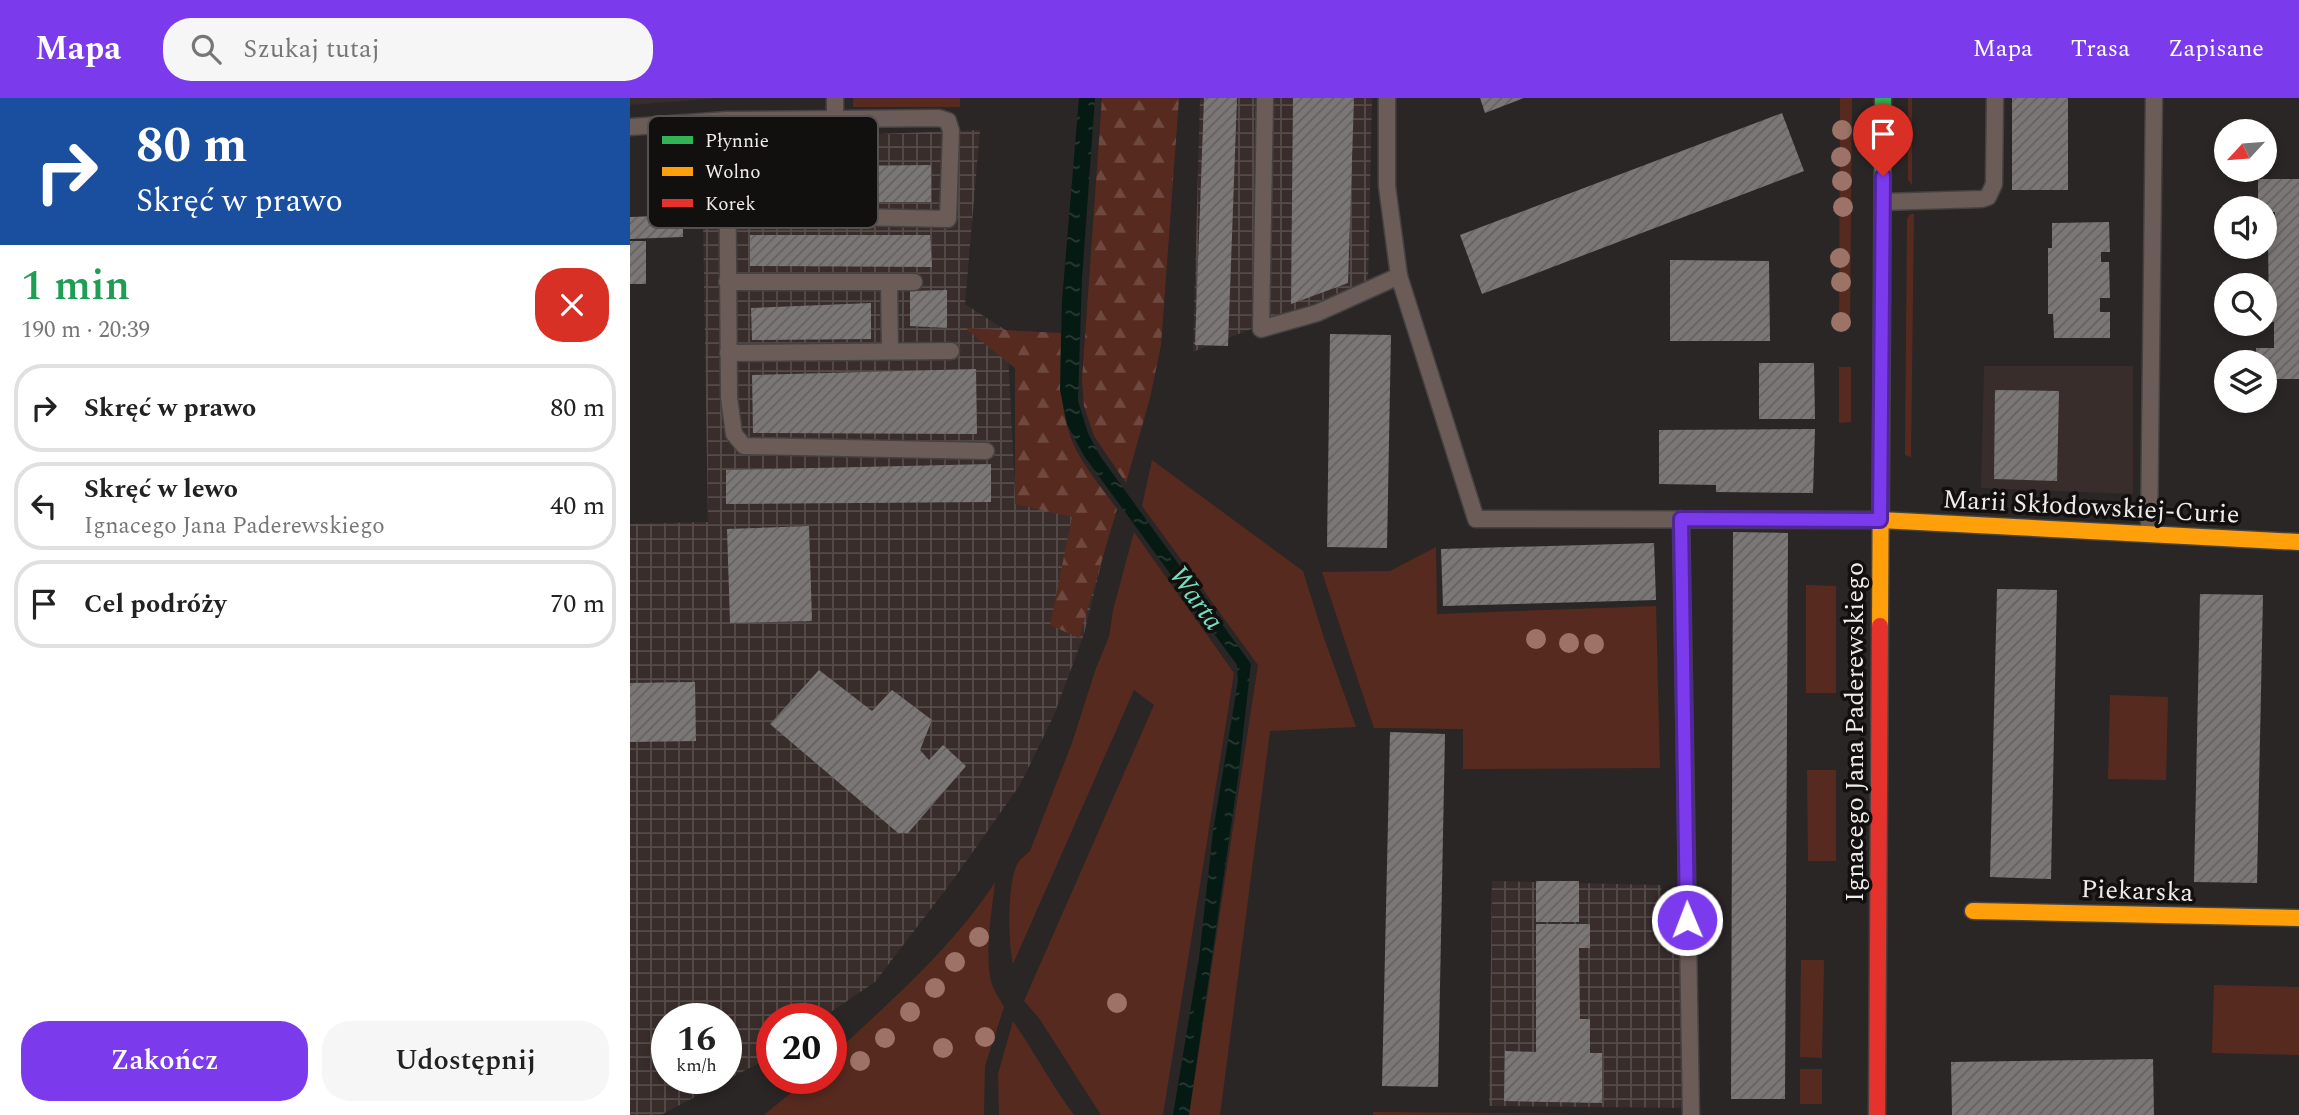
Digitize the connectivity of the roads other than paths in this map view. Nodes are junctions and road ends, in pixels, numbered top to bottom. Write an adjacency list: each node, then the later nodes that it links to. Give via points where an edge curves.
1 (835, 98): 7 (lane)
2 (1265, 98): 14 (lane, via 1261,329 1317,313)
3 (1387, 98): 14 (lane, via 1387,186)
4 (1883, 98): 11 (main road, Ignacego Jana Paderewskiego)
5 (1995, 98): 11 (lane, via 1994,184 1989,197)
6 (2154, 98): 24 (lane)
7 (835, 116)
8 (878, 118): 12 (lane, via 939,118 947,121 951,131 948,219)
9 (648, 126): 10 (lane)
10 (630, 127)
11 (1883, 202): 23 (main road, Ignacego Jana Paderewskiego)
12 (878, 218)
13 (727, 228): 15 (lane)
14 (1399, 276): 22 (lane, via 1476,519)
15 (727, 282): 16 (lane); 20 (lane)
16 (889, 282): 17 (lane); 18 (lane)
17 (914, 282)
18 (890, 351): 19 (lane); 20 (lane)
19 (951, 351)
20 (728, 352): 21 (lane, via 734,434 744,446)
21 (986, 451)
22 (1681, 519): 23 (lane); 28 (lane)
23 (1880, 520): 24 (main road, Marii Skłodowskiej-Curie); 29 (main road, Ignacego Jana Paderewskiego)
24 (2149, 534): 25 (main road, Marii Skłodowskiej-Curie)
25 (2299, 542)
26 (1973, 911): 27 (main road, Piekarska)
27 (2299, 918)
28 (1691, 1115)
29 (1877, 1115)

